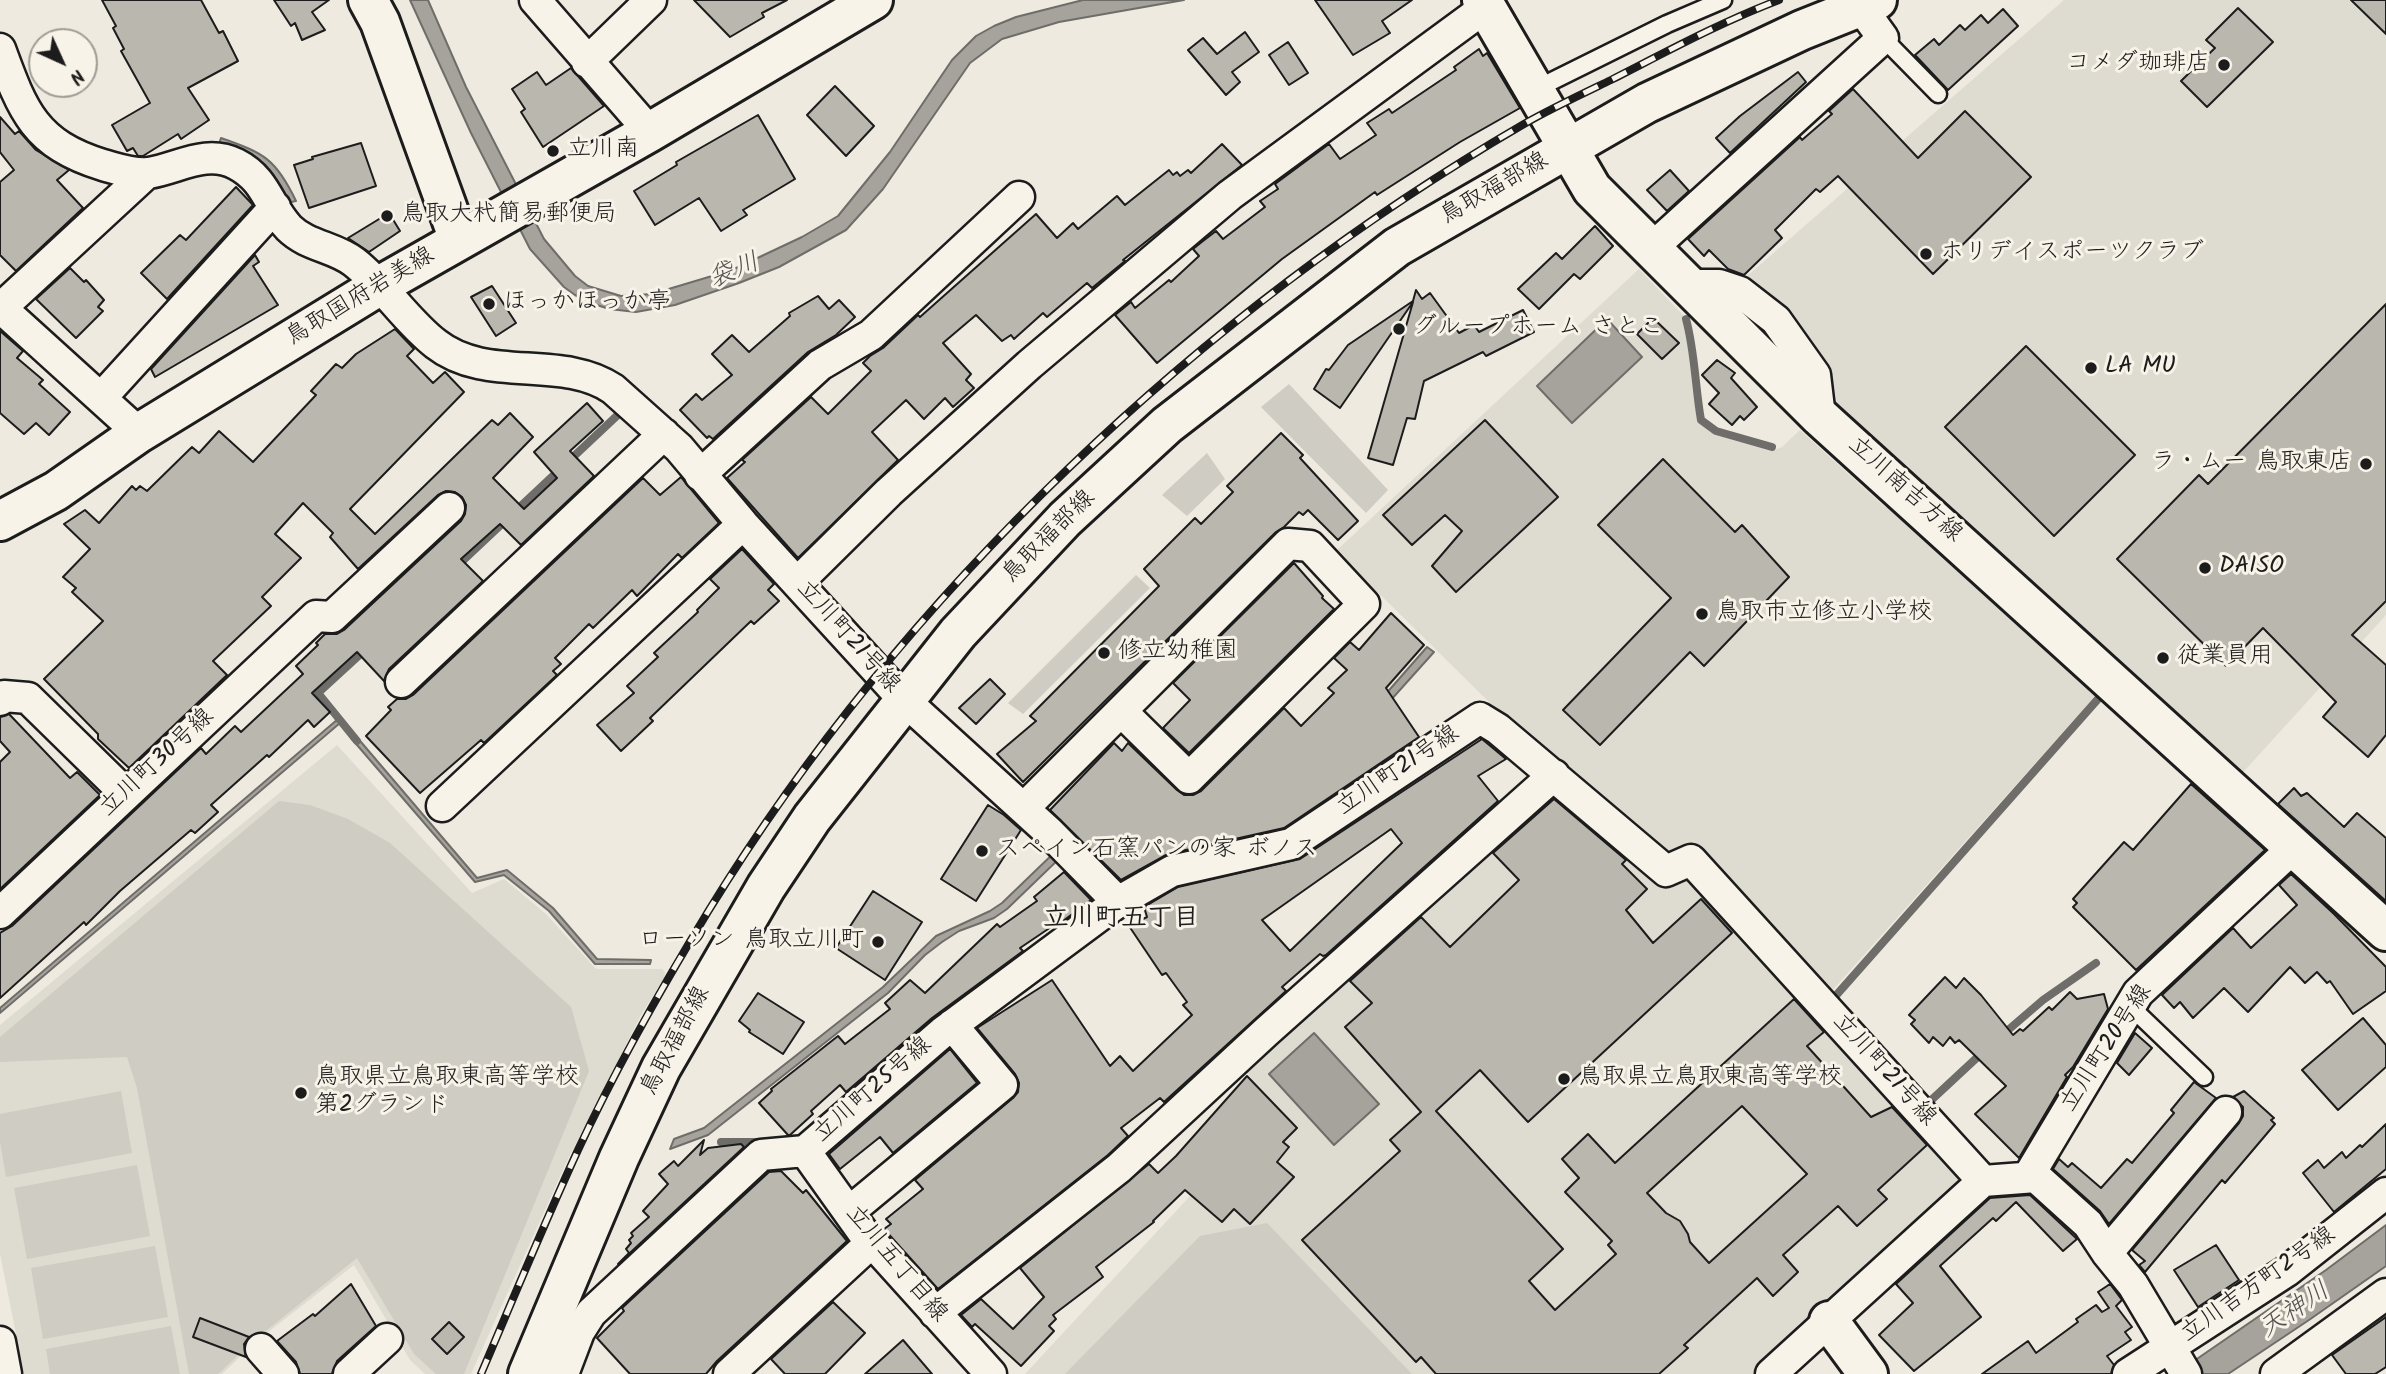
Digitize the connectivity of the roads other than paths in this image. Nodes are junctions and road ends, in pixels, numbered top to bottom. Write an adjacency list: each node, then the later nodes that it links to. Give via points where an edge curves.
1 (369, 0): 19 (main road)
2 (535, 0): 10 (street)
3 (651, 0): 10 (street)
4 (873, 0): 14 (main road, 鳥取国府岩美線)
5 (1723, 0): 11 (lane)
6 (1869, 3): 8 (street); 15 (main road, 鳥取福部線, via 1647,103)
7 (1484, 4): 11 (main road, 立川南吉方線); 30 (street, via 1230,195 1029,365)
8 (1883, 38): 12 (lane); 20 (street)
9 (0, 50): 13 (street)
10 (587, 62): 14 (street)
11 (1534, 90): 15 (main road, 立川南吉方線)
12 (1938, 94)
13 (9, 107): 16 (street, via 54,144 80,158)
14 (650, 132): 19 (main road, 鳥取国府岩美線)
15 (1567, 148): 20 (main road, 立川南吉方線, via 1592,189); 33 (main road, 鳥取福部線, via 1397,247 1167,425 1065,519 958,633)
16 (147, 173): 18 (street, 立川町21号線, via 192,160 232,162 258,180); 22 (street)
17 (1020, 197): 26 (street, via 871,335 820,365)
18 (275, 208): 21 (street, 立川町21号線, via 297,234 354,261); 23 (street)
19 (459, 240): 21 (main road, 鳥取国府岩美線)
20 (1652, 248): 39 (main road, 立川南吉方線, via 1820,416)
21 (379, 286): 24 (main road, 鳥取国府岩美線); 25 (street, 立川町21号線, via 437,344 457,356 473,363 579,374 604,382)
22 (0, 307): 23 (street)
23 (101, 398): 24 (street)
24 (139, 433): 28 (main road, 鳥取国府岩美線, via 56,491)
25 (664, 434): 26 (street, 立川町21号線); 31 (street)
26 (700, 475): 29 (street, 立川町21号線)
27 (449, 508): 36 (street, 立川町30号線, via 332,617 316,616)
28 (0, 521)
29 (743, 524): 30 (street, 立川町21号線); 37 (street)
30 (797, 583): 33 (street, 立川町21号線)
31 (401, 682)
32 (0, 700): 36 (street, via 4,696 28,698)
33 (904, 700): 38 (street, 立川町21号線); 64 (main road, 鳥取福部線, via 812,818 713,975 619,1158)
34 (1121, 711): 34 (street, via 1288,544 1310,546 1364,604 1189,778); 38 (street)
35 (1554, 775): 40 (street, 立川町21号線, via 1480,718 1291,844 1172,871); 49 (street, 立川町21号線, via 1666,871 1691,860); 55 (street, via 1119,1168)
36 (126, 794): 41 (street, 立川町30号線)
37 (442, 806)
38 (1024, 808): 40 (street, 立川町21号線)
39 (2294, 847): 42 (main road, 立川南吉方線); 43 (street, 立川町20号線, via 2138,993)
40 (1118, 902): 44 (street, 立川町25号線)
41 (0, 913)
42 (2386, 931)
43 (2130, 1006): 45 (lane); 48 (street, 立川町20号線)
44 (952, 1025): 47 (street, 立川町25号線); 51 (street, via 1002,1085)
45 (2204, 1077)
46 (2226, 1112): 53 (street)
47 (805, 1151): 51 (street, 立川五丁目線); 65 (street, 立川町25号線, via 761,1155 592,1313 579,1332)
48 (2028, 1177): 49 (street); 53 (street, via 2036,1177 2069,1205)
49 (1983, 1181): 56 (street)
50 (2386, 1192): 60 (street, 立川吉方町2号線)
51 (849, 1212): 52 (street, 立川五丁目線)
52 (872, 1242): 55 (street, 立川五丁目線); 66 (street)
53 (2107, 1253): 60 (street, via 2133,1285)
54 (2386, 1294): 71 (street)
55 (935, 1313): 67 (street, 立川五丁目線)
56 (1829, 1321): 68 (street); 69 (main road)
57 (387, 1339): 63 (street)
58 (0, 1342): 61 (street)
59 (261, 1349): 62 (street)
60 (2177, 1359): 70 (street, 立川吉方町2号線)
61 (6, 1374)
62 (284, 1374)
63 (349, 1374)
64 (528, 1374)
65 (563, 1374)
66 (729, 1374)
67 (991, 1374)
68 (1771, 1374)
69 (1868, 1374)
70 (2129, 1374)
71 (2276, 1374)

